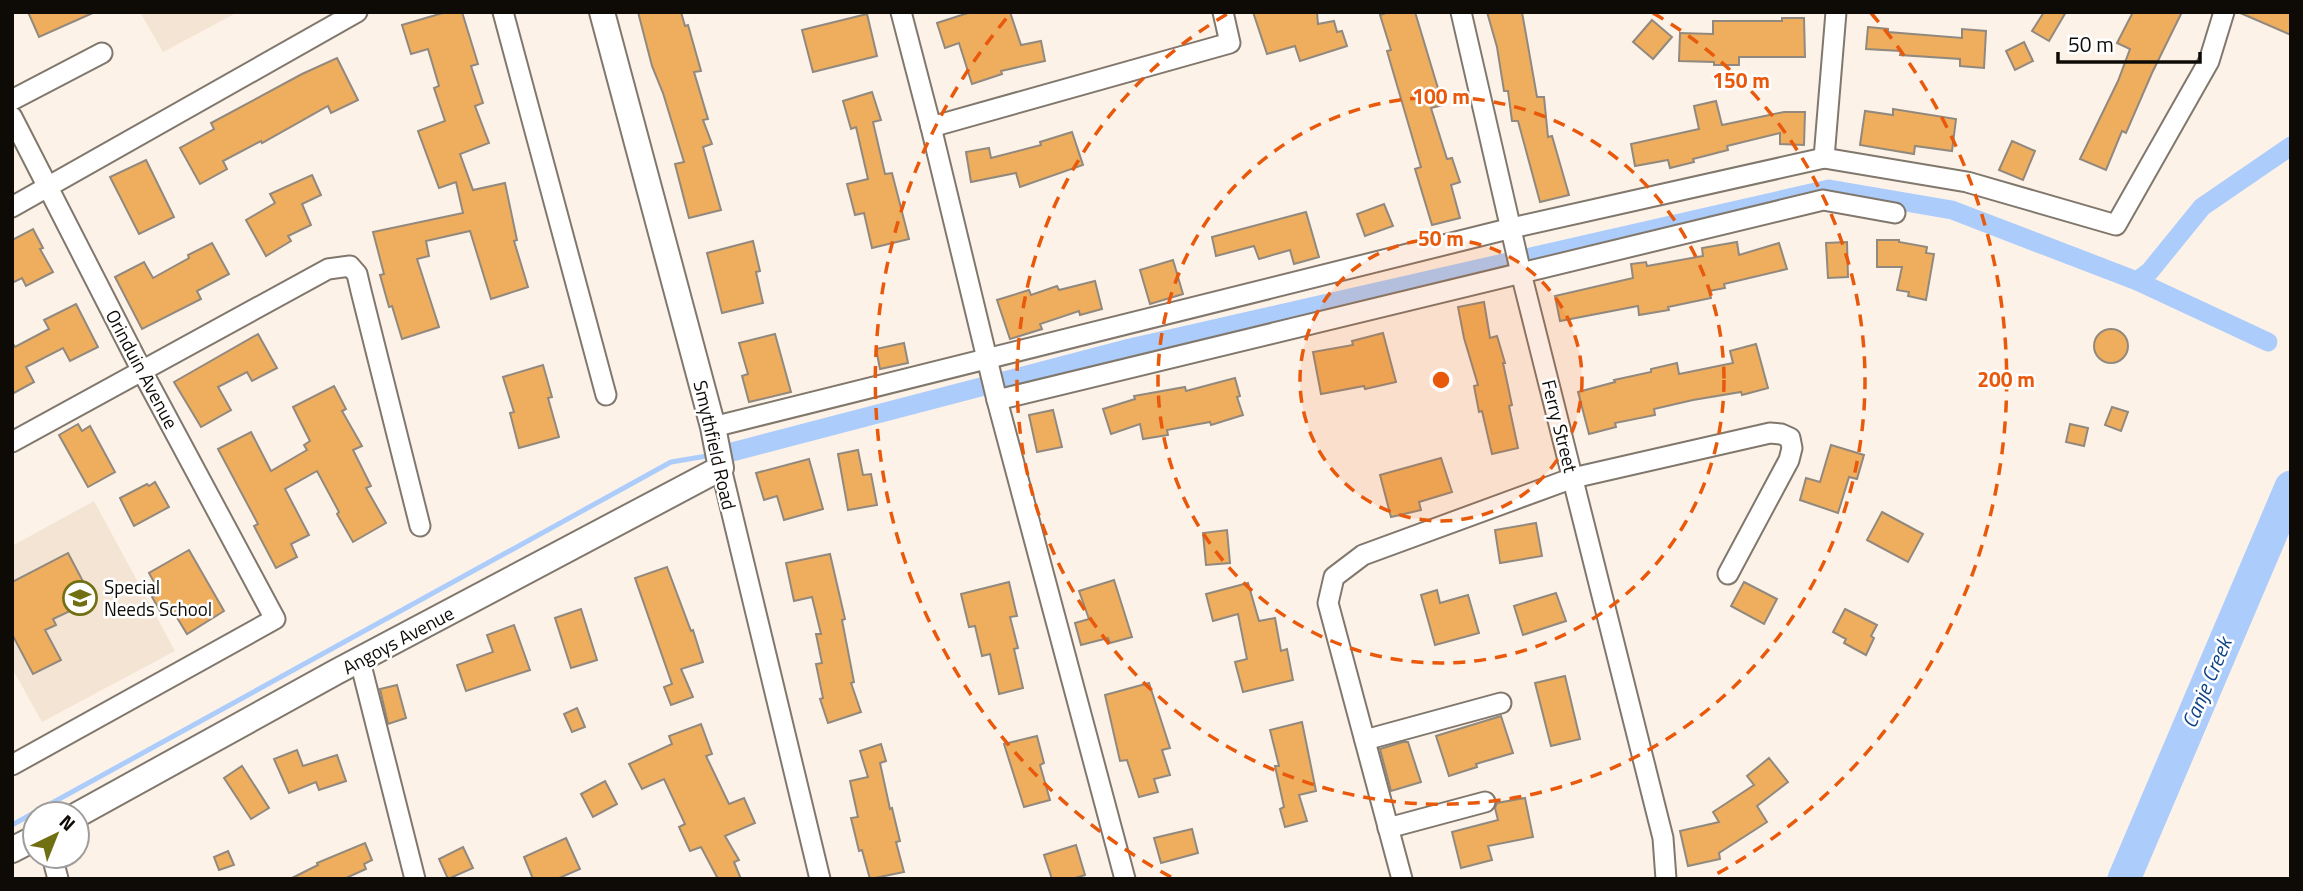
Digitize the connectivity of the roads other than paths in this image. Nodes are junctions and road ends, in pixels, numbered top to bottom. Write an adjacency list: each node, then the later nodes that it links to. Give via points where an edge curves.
1 (357, 12): 14 (street)
2 (503, 12): 21 (street)
3 (602, 12): 23 (street, Smythfield Road)
4 (901, 12): 12 (street)
5 (1223, 12): 12 (street, via 1230,43)
6 (1461, 12): 17 (street, Ferry Street)
7 (1836, 12): 13 (street)
8 (2224, 12): 13 (street, via 2209,61 2116,225 1967,183)
9 (102, 52): 10 (street)
10 (12, 100)
11 (12, 117): 14 (street, Orinduin Avenue)
12 (932, 127): 19 (street)
13 (1824, 158): 17 (street)
14 (48, 188): 15 (street); 20 (street, Orinduin Avenue)
15 (12, 207)
16 (1895, 213): 18 (street, via 1823,201)
17 (1512, 228): 18 (street, Ferry Street); 19 (street)
18 (1521, 273): 22 (street); 26 (street, Ferry Street)
19 (988, 359): 22 (street); 23 (street)
20 (142, 371): 24 (street); 27 (street, via 328,269 350,266 357,274); 32 (street, Orinduin Avenue, via 275,619)
21 (606, 395)
22 (997, 400): 38 (street)
23 (713, 428): 25 (street, Smythfield Road)
24 (12, 443)
25 (721, 468): 29 (street, Angoys Avenue); 37 (street, Smythfield Road)
26 (1573, 478): 28 (street, via 1770,433 1790,438 1788,460); 31 (street, via 1363,555 1334,577 1328,603); 40 (street, Ferry Street, via 1663,838)
27 (420, 526)
28 (1728, 574)
29 (360, 661): 34 (street, Angoys Avenue); 36 (street)
30 (1501, 703): 31 (street)
31 (1365, 740): 35 (street)
32 (12, 765)
33 (1485, 802): 35 (street)
34 (91, 807)
35 (1388, 828): 39 (street)
36 (415, 879)
37 (820, 879)
38 (1125, 879)
39 (1402, 879)
40 (1666, 879)

